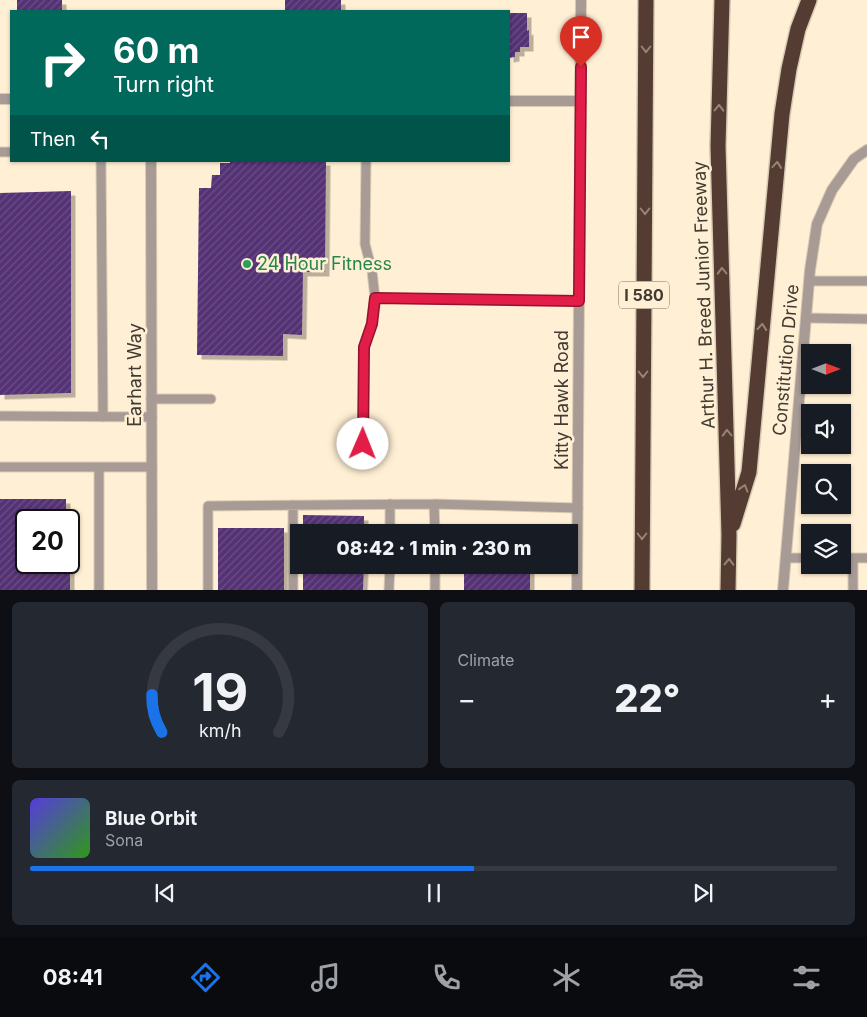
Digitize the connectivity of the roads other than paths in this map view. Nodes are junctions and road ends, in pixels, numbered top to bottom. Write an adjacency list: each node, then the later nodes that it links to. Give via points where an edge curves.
1 (581, 0): 6 (street, Kitty Hawk Road)
2 (646, 0): 46 (highway, I 580, one-way to 46)
3 (722, 0): 32 (highway, Arthur H. Breed Junior Freeway, one-way to 3, via 718,146)
4 (810, 0): 32 (highway, one-way to 4, via 749,472 782,114 798,29)
5 (510, 101): 6 (street)
6 (581, 101): 14 (street, Kitty Hawk Road)
7 (867, 150): 11 (street, Constitution Drive, via 854,159 832,190 817,224)
8 (101, 162): 20 (lane)
9 (151, 162): 17 (street, Earhart Way)
10 (366, 162): 13 (lane, via 365,244)
11 (809, 281): 12 (lane); 15 (street, Constitution Drive)
12 (867, 281)
13 (375, 298): 14 (lane); 22 (lane, via 372,324 364,347)
14 (579, 301): 29 (street, Kitty Hawk Road)
15 (806, 318): 16 (lane); 33 (street, Constitution Drive)
16 (867, 319)
17 (151, 399): 18 (lane); 21 (street, Earhart Way)
18 (211, 399)
19 (0, 416): 20 (lane)
20 (103, 417): 21 (lane)
21 (152, 417): 25 (street, Earhart Way)
22 (363, 444)
23 (0, 467): 24 (lane)
24 (99, 467): 25 (lane); 39 (lane)
25 (152, 467): 40 (street, Earhart Way)
26 (390, 504): 27 (lane); 28 (lane); 30 (lane)
27 (434, 504): 29 (lane); 31 (lane)
28 (293, 505): 41 (lane, via 208,506); 42 (lane)
29 (578, 508): 45 (street, Kitty Hawk Road)
30 (390, 524)
31 (435, 524)
32 (730, 534): 47 (highway, Arthur H. Breed Junior Freeway, one-way to 32)
33 (786, 558): 34 (lane); 48 (street, Constitution Drive)
34 (801, 558)
35 (853, 558): 36 (lane); 49 (lane)
36 (867, 558)
37 (390, 574): 43 (lane)
38 (435, 574): 44 (lane)
39 (99, 590)
40 (152, 590)
41 (208, 590)
42 (293, 590)
43 (389, 590)
44 (435, 590)
45 (577, 590)
46 (642, 590)
47 (728, 590)
48 (783, 590)
49 (853, 590)

